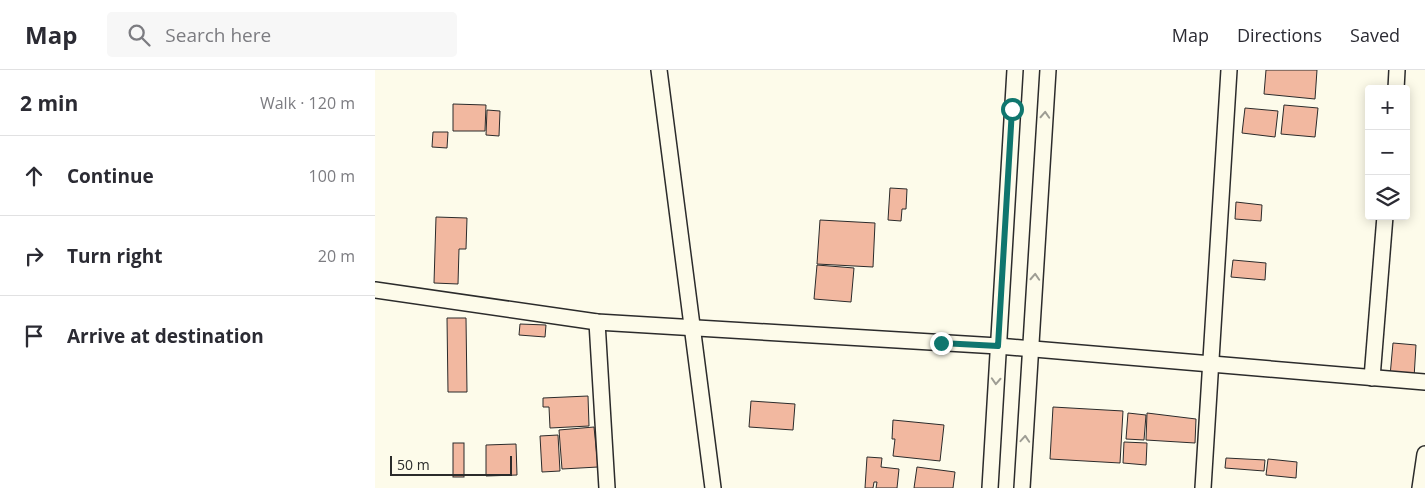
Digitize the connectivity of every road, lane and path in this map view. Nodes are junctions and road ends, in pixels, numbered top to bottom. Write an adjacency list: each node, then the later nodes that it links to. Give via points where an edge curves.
1 (659, 70): 10 (street)
2 (1015, 70): 11 (street)
3 (1048, 70): 12 (street, one-way to 3)
4 (1229, 70): 13 (street)
5 (1397, 70): 6 (street)
6 (1396, 85)
7 (1385, 220): 14 (street)
8 (375, 290): 9 (street)
9 (597, 322): 10 (street); 17 (street)
10 (693, 329): 11 (street); 18 (street)
11 (998, 346): 12 (street); 19 (street, one-way to 19)
12 (1031, 350): 13 (street); 20 (street, one-way to 12)
13 (1209, 364): 14 (street); 21 (street)
14 (1372, 378): 15 (street)
15 (1425, 382)
16 (1425, 454): 22 (street)
17 (607, 488)
18 (713, 488)
19 (990, 488)
20 (1022, 488)
21 (1203, 488)
22 (1419, 488)

